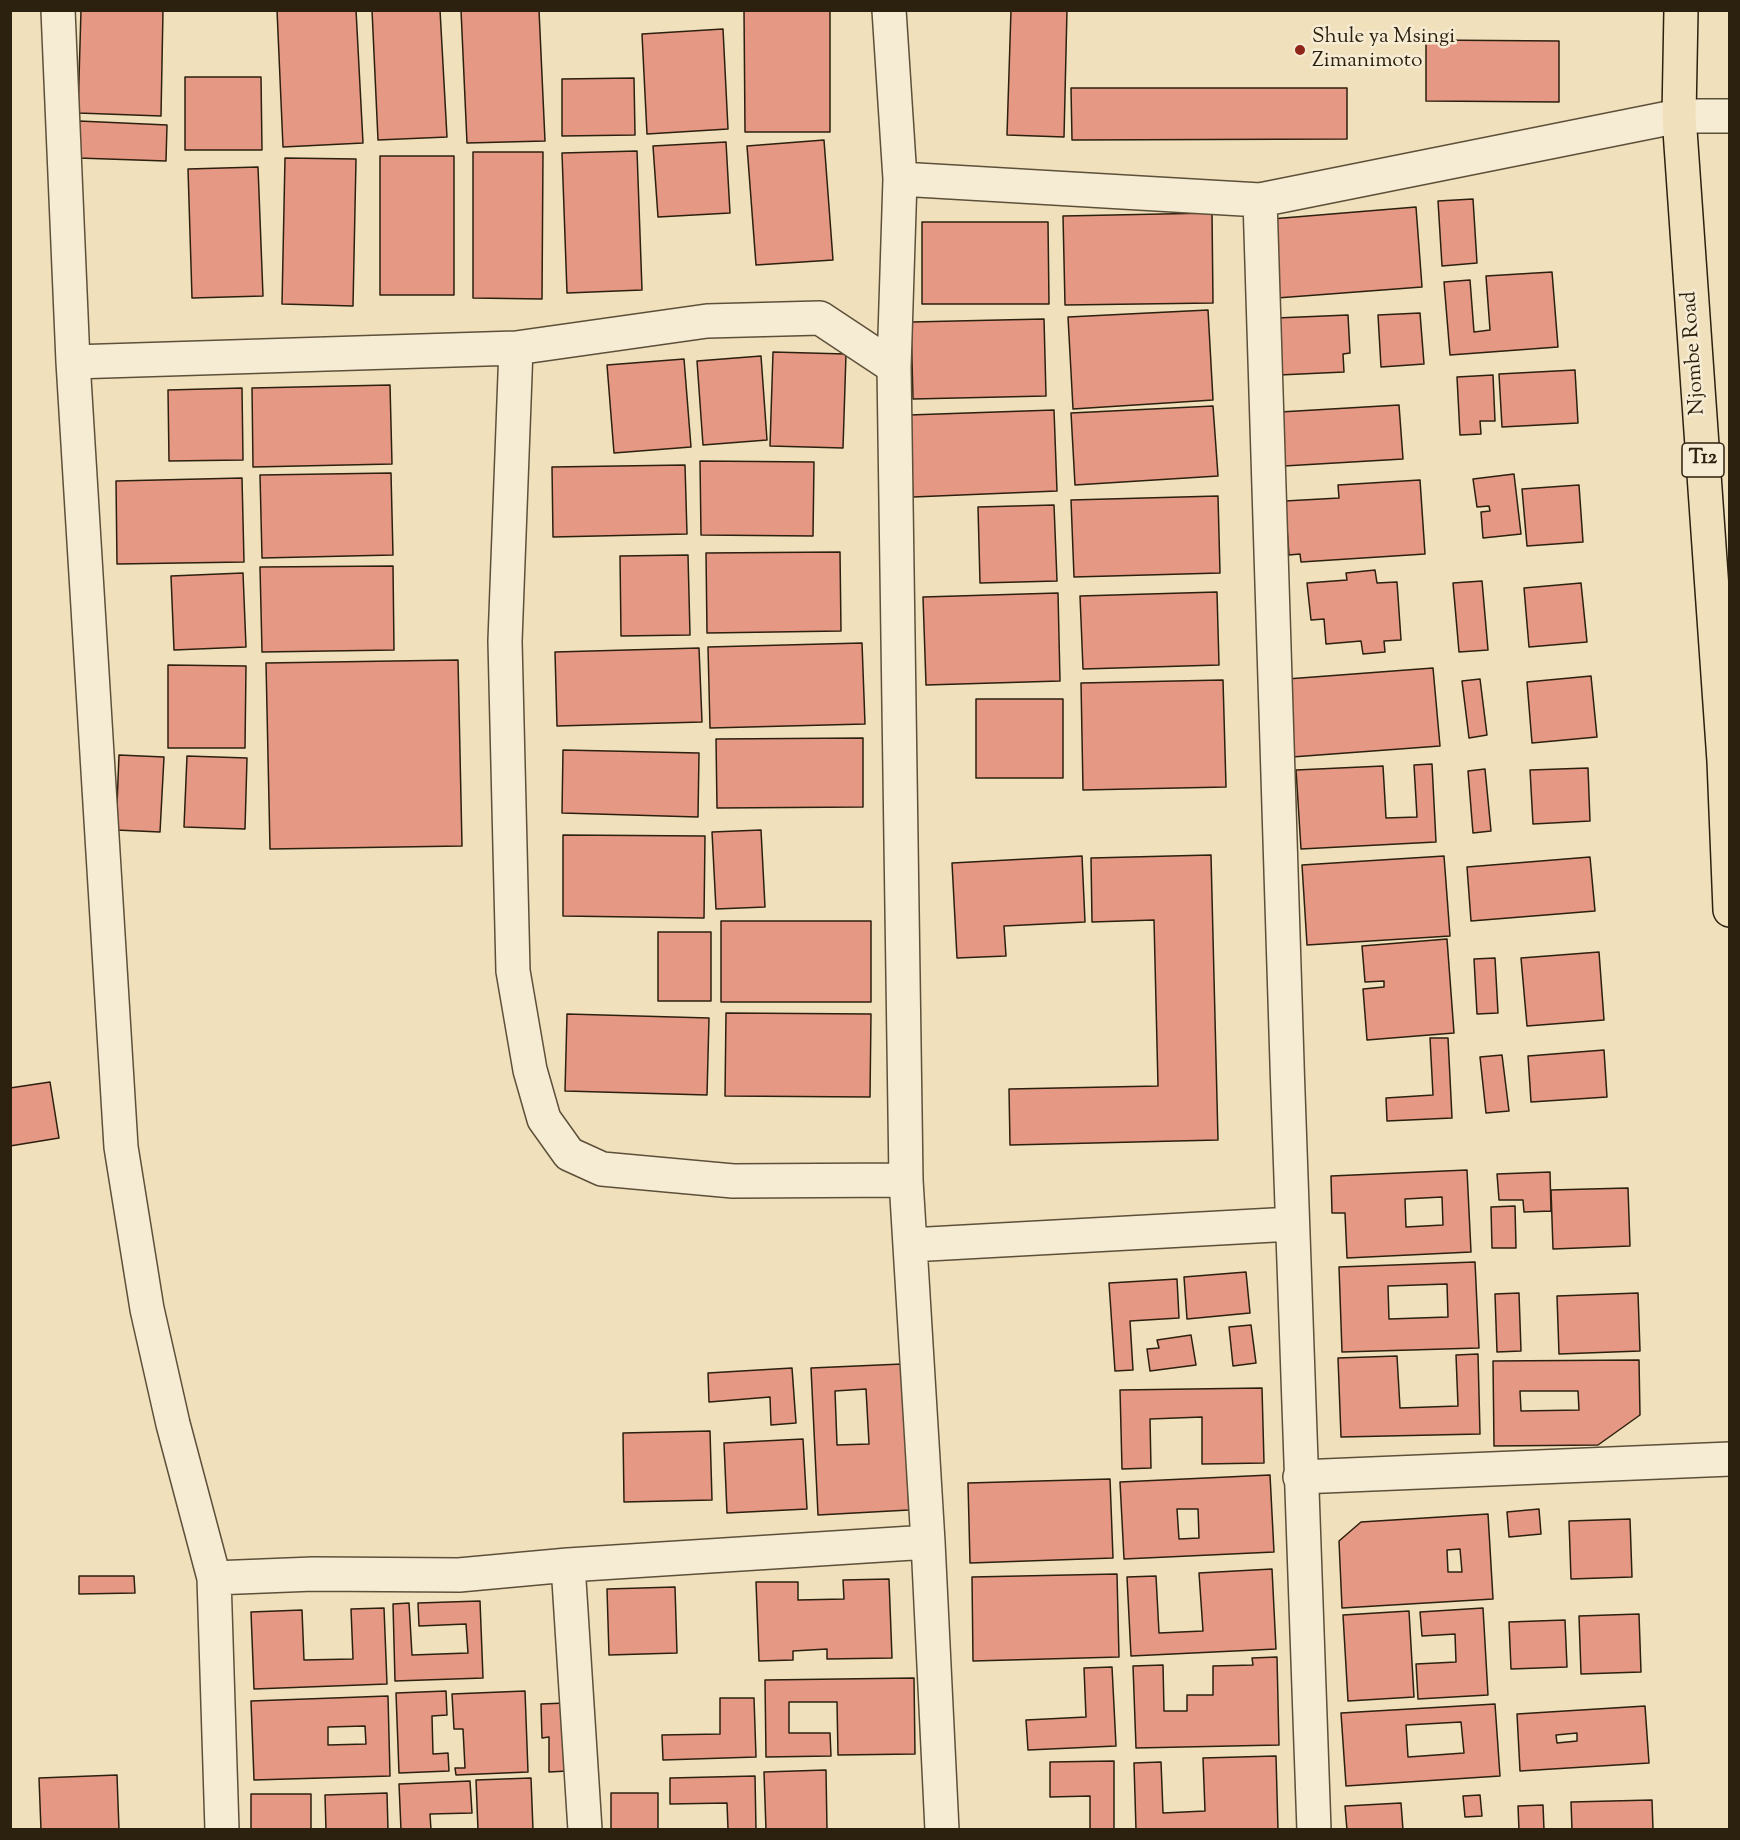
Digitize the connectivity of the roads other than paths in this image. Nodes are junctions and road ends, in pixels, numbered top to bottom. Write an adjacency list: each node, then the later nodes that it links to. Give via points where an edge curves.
1 (58, 10): 9 (street)
2 (889, 10): 6 (street)
3 (1681, 10): 4 (highway, Njombe Road / T12)
4 (1679, 116): 5 (street); 7 (street); 11 (highway, Njombe Road / T12)
5 (1730, 116)
6 (900, 179): 7 (street); 10 (street)
7 (1260, 200): 14 (street)
8 (516, 348): 9 (street); 10 (street, via 707,321 820,318); 13 (street, via 505,641 513,971 530,1070 544,1119 569,1154 602,1169 733,1181)
9 (73, 362): 20 (street, via 121,1147 147,1309)
10 (894, 367): 13 (street)
11 (1727, 761): 12 (highway, Njombe Road / T12)
12 (1730, 910)
13 (906, 1180): 15 (street)
14 (1292, 1224): 15 (street); 17 (street)
15 (910, 1245): 18 (street)
16 (1730, 1460): 17 (street)
17 (1300, 1477): 24 (street)
18 (928, 1542): 19 (street); 23 (street)
19 (568, 1565): 20 (street, via 459,1575); 22 (street)
20 (213, 1578): 21 (street)
21 (222, 1830)
22 (585, 1830)
23 (942, 1830)
24 (1314, 1830)

